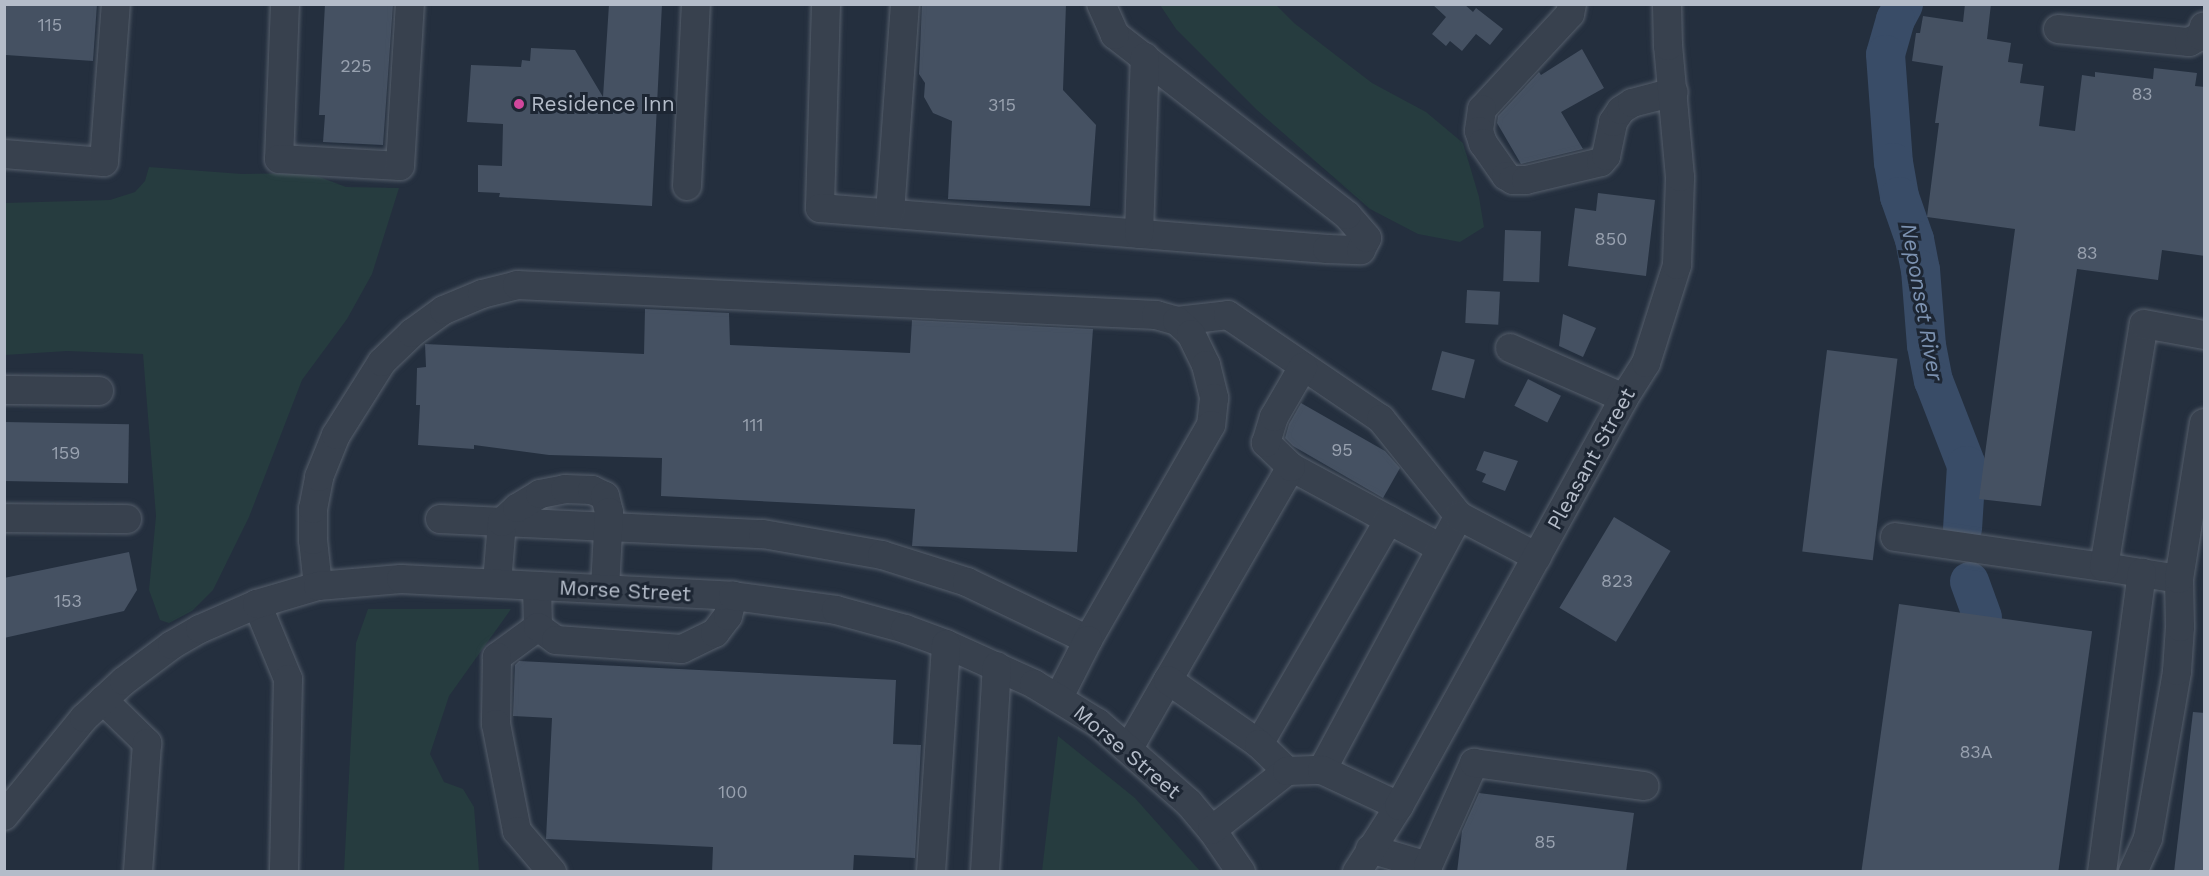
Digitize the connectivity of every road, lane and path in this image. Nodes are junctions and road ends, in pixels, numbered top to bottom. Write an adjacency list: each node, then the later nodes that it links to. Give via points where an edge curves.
1 (116, 4): 16 (street, via 104,162)
2 (285, 4): 3 (street, via 279,159 400,166)
3 (410, 4)
4 (696, 4): 17 (street)
5 (826, 4): 18 (street, via 820,208)
6 (905, 4): 18 (street)
7 (1101, 4): 14 (street, via 1115,35)
8 (1572, 4): 15 (street, via 1570,14 1482,109 1479,131 1483,143 1506,176 1526,180 1601,162 1621,110 1632,103)
9 (1667, 4): 15 (street, Pleasant Street)
10 (2203, 4): 11 (street)
11 (2205, 10)
12 (2205, 26): 13 (street, via 2201,36 2189,42)
13 (2058, 28)
14 (1145, 57): 19 (street); 19 (street, via 1347,215 1367,238 1361,250)
15 (1674, 92): 26 (street, Pleasant Street, via 1680,177 1677,265 1646,363)
16 (4, 154)
17 (687, 186)
18 (890, 213): 19 (street)
19 (1139, 234)
20 (1177, 321): 23 (street, via 1228,315); 43 (street, via 1156,315 529,285 482,294 444,310 404,340 382,362 336,435 319,477 313,509); 49 (street, via 1191,334 1206,365 1214,398 1211,425)
21 (2205, 335): 39 (street, via 2144,324)
22 (1510, 348): 26 (street)
23 (1303, 367): 28 (street, via 1274,417 1266,443); 29 (street, via 1381,419)
24 (4, 390): 25 (street)
25 (99, 391)
26 (1624, 398): 38 (street, Pleasant Street)
27 (2205, 423): 41 (street)
28 (1292, 467): 33 (street); 52 (street)
29 (1459, 516): 37 (street); 38 (street)
30 (4, 518): 31 (street)
31 (127, 519)
32 (440, 519): 34 (street)
33 (1389, 520): 37 (street); 55 (street)
34 (502, 522): 35 (street); 42 (street)
35 (609, 528): 45 (street); 49 (street, via 763,534 882,555 966,582)
36 (1895, 537): 39 (street)
37 (1442, 548): 57 (street)
38 (1537, 557): 60 (street, Pleasant Street)
39 (2104, 567): 40 (street)
40 (2142, 573): 41 (street); 71 (street)
41 (2179, 579): 72 (street, via 2181,627 2177,671 2148,838)
42 (497, 584): 43 (street, Morse Street, via 401,579); 44 (street, Morse Street)
43 (318, 586): 47 (street, Morse Street)
44 (537, 586): 45 (street, Morse Street); 48 (street)
45 (605, 589): 46 (street, Morse Street)
46 (733, 596): 48 (street, via 728,616 715,633 682,650 556,640); 50 (street, Morse Street, via 836,610)
47 (257, 604): 54 (street, Morse Street, via 172,645); 66 (street, via 288,679)
48 (538, 627): 67 (street, via 497,657 496,724 517,831)
49 (1088, 640): 53 (street)
50 (946, 644): 51 (street, Morse Street); 68 (street)
51 (997, 666): 53 (street, Morse Street); 69 (street)
52 (1168, 680): 55 (street); 56 (street)
53 (1059, 697): 56 (street, Morse Street)
54 (103, 699): 61 (street, Morse Street); 65 (street, via 147,743)
55 (1259, 744): 58 (street)
56 (1129, 748): 62 (street, Morse Street, via 1189,803)
57 (1322, 770): 58 (street); 60 (street)
58 (1287, 771): 62 (street)
59 (1644, 786): 64 (street, via 1474,763)
60 (1399, 806): 63 (street, Pleasant Street)
61 (4, 816)
62 (1212, 830): 70 (street, Morse Street)
63 (1364, 860): 64 (street)
64 (1428, 869)
65 (138, 872)
66 (284, 872)
67 (552, 872)
68 (931, 872)
69 (985, 872)
70 (1241, 872)
71 (2102, 872)
72 (2133, 872)

